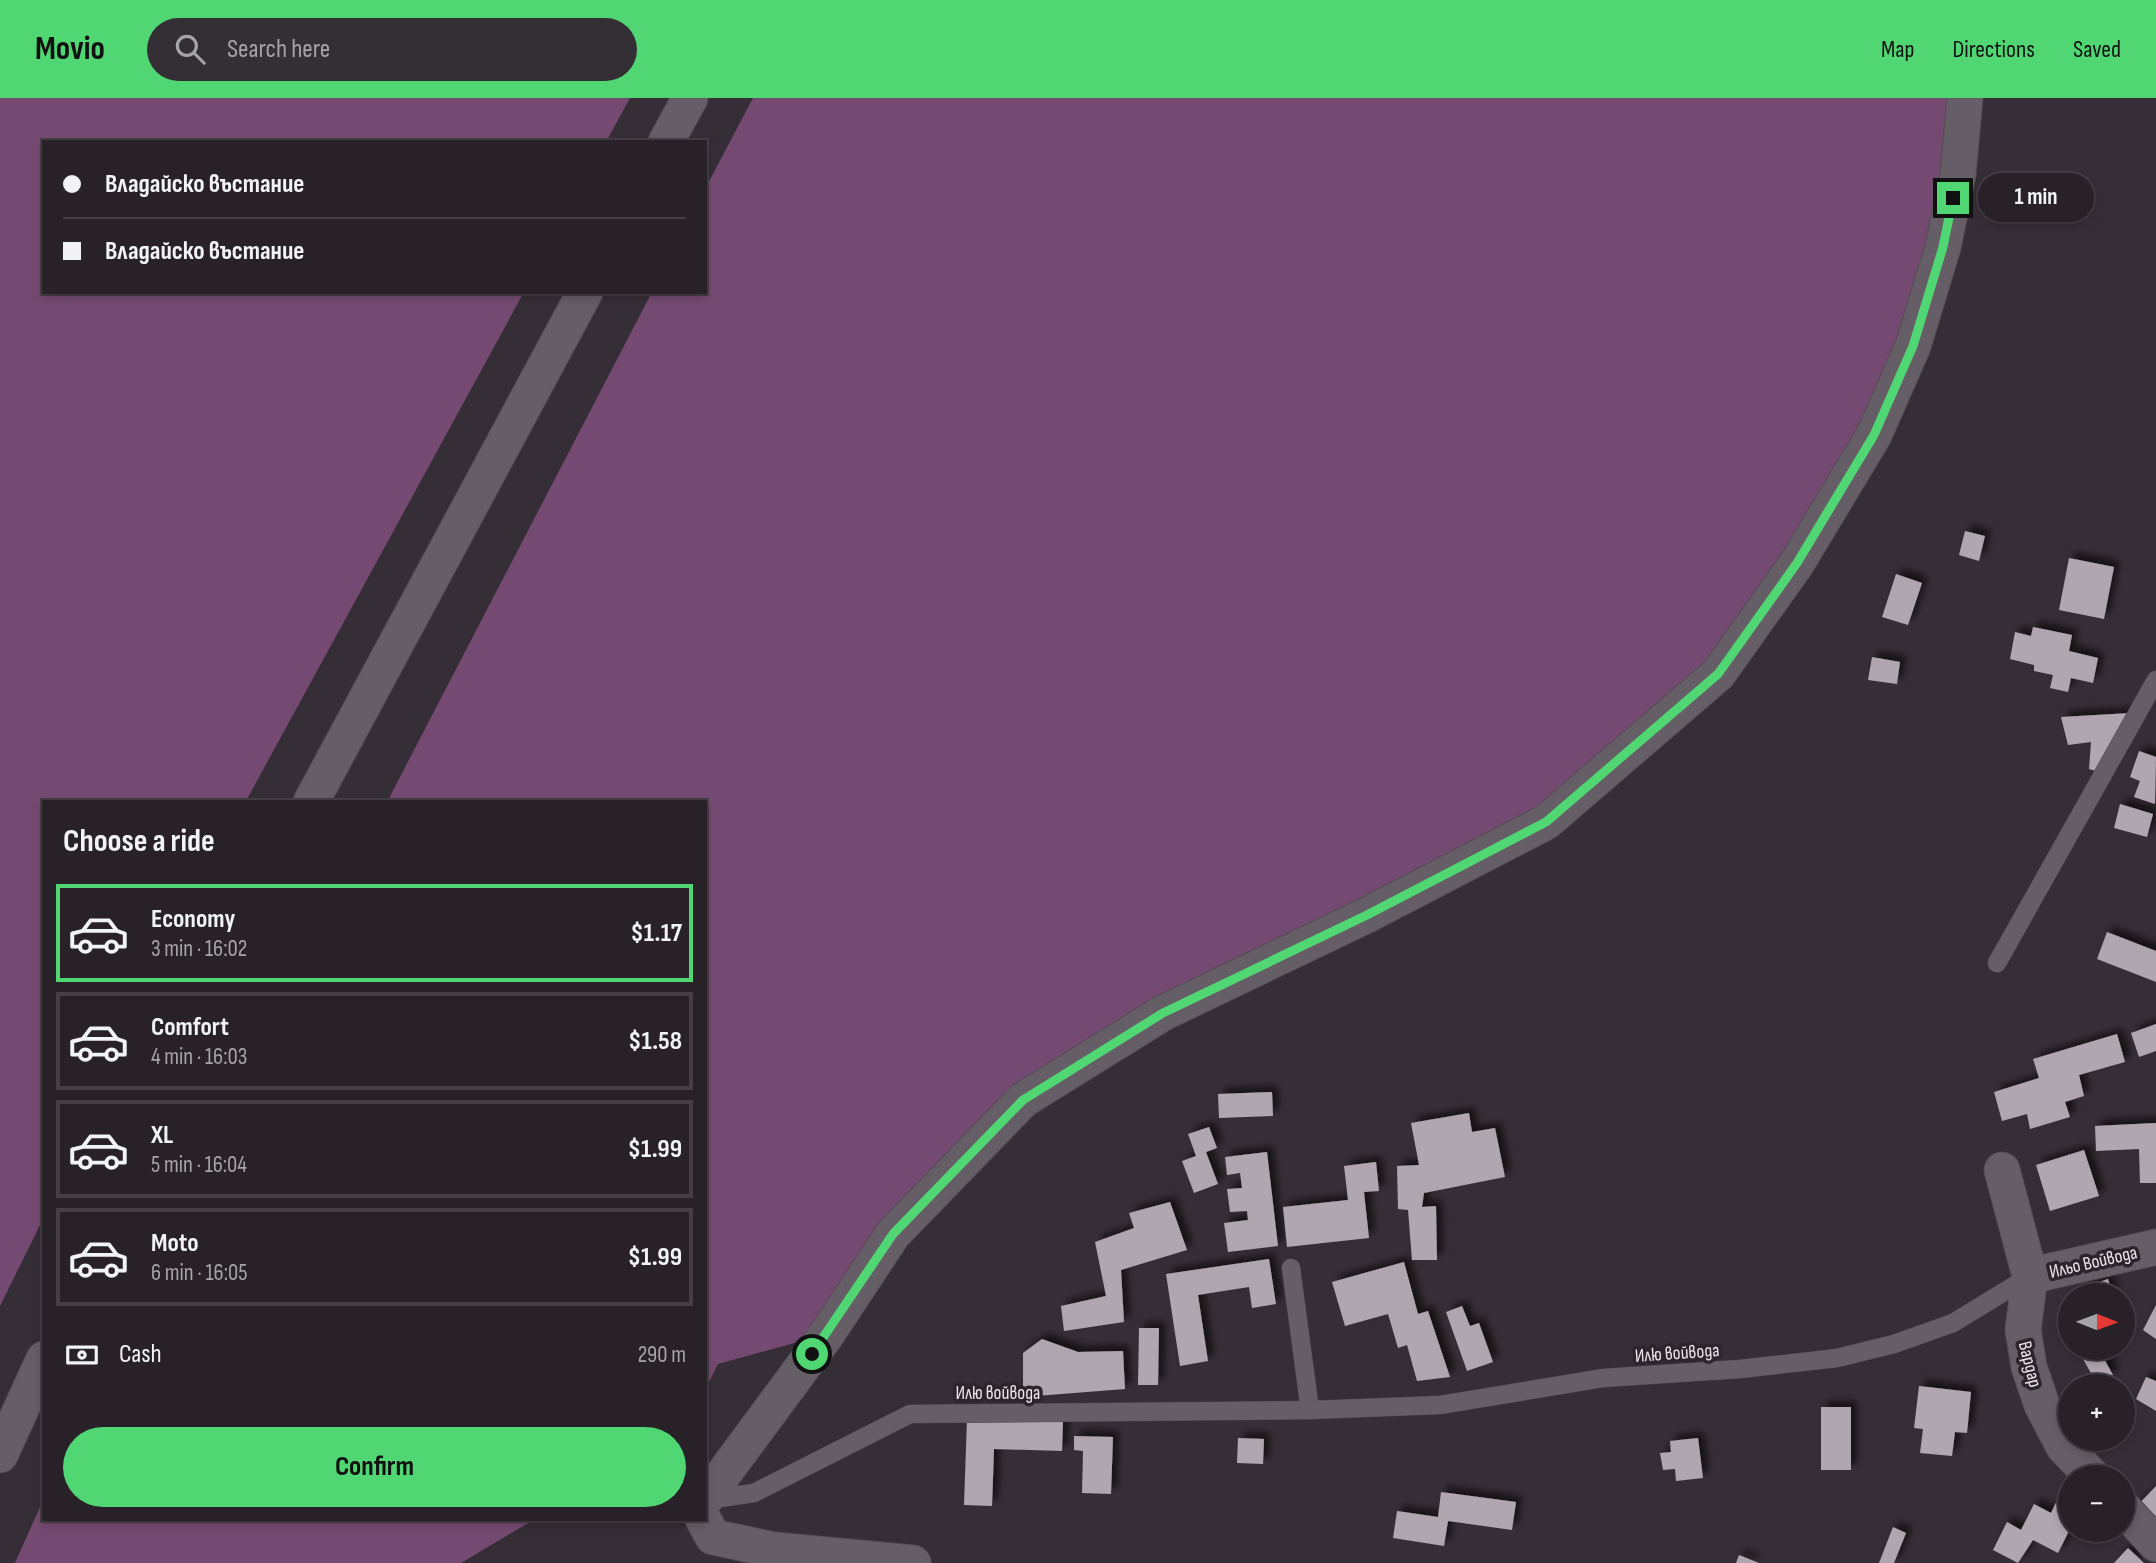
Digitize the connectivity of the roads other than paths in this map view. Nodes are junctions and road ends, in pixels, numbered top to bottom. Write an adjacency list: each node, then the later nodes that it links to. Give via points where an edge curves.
1 (691, 98): 3 (street)
2 (1965, 98): 16 (street, via 1958,174 1943,247 1913,346 1874,435 1797,563 1718,674 1546,822 1163,1013 1023,1100 893,1234 827,1334)
3 (667, 140)
4 (584, 294): 6 (street)
5 (2156, 680): 7 (lane)
6 (312, 800)
7 (1997, 963)
8 (2002, 1170): 11 (street)
9 (2156, 1247): 11 (street, Ильо Войвода)
10 (1292, 1268): 13 (lane)
11 (2030, 1276): 13 (lane, Илю войвода, via 1952,1323 1837,1358 1603,1378 1440,1405); 15 (street, Вардар, via 2023,1330 2029,1367 2064,1447)
12 (42, 1363): 14 (street)
13 (1310, 1410): 17 (lane, Илю войвода, via 910,1414 754,1493)
14 (0, 1455)
15 (2081, 1465)
16 (707, 1497)
17 (707, 1500)
18 (704, 1521): 21 (street, via 713,1536 774,1550)
19 (2135, 1521): 20 (street)
20 (2156, 1544)
21 (913, 1563)

